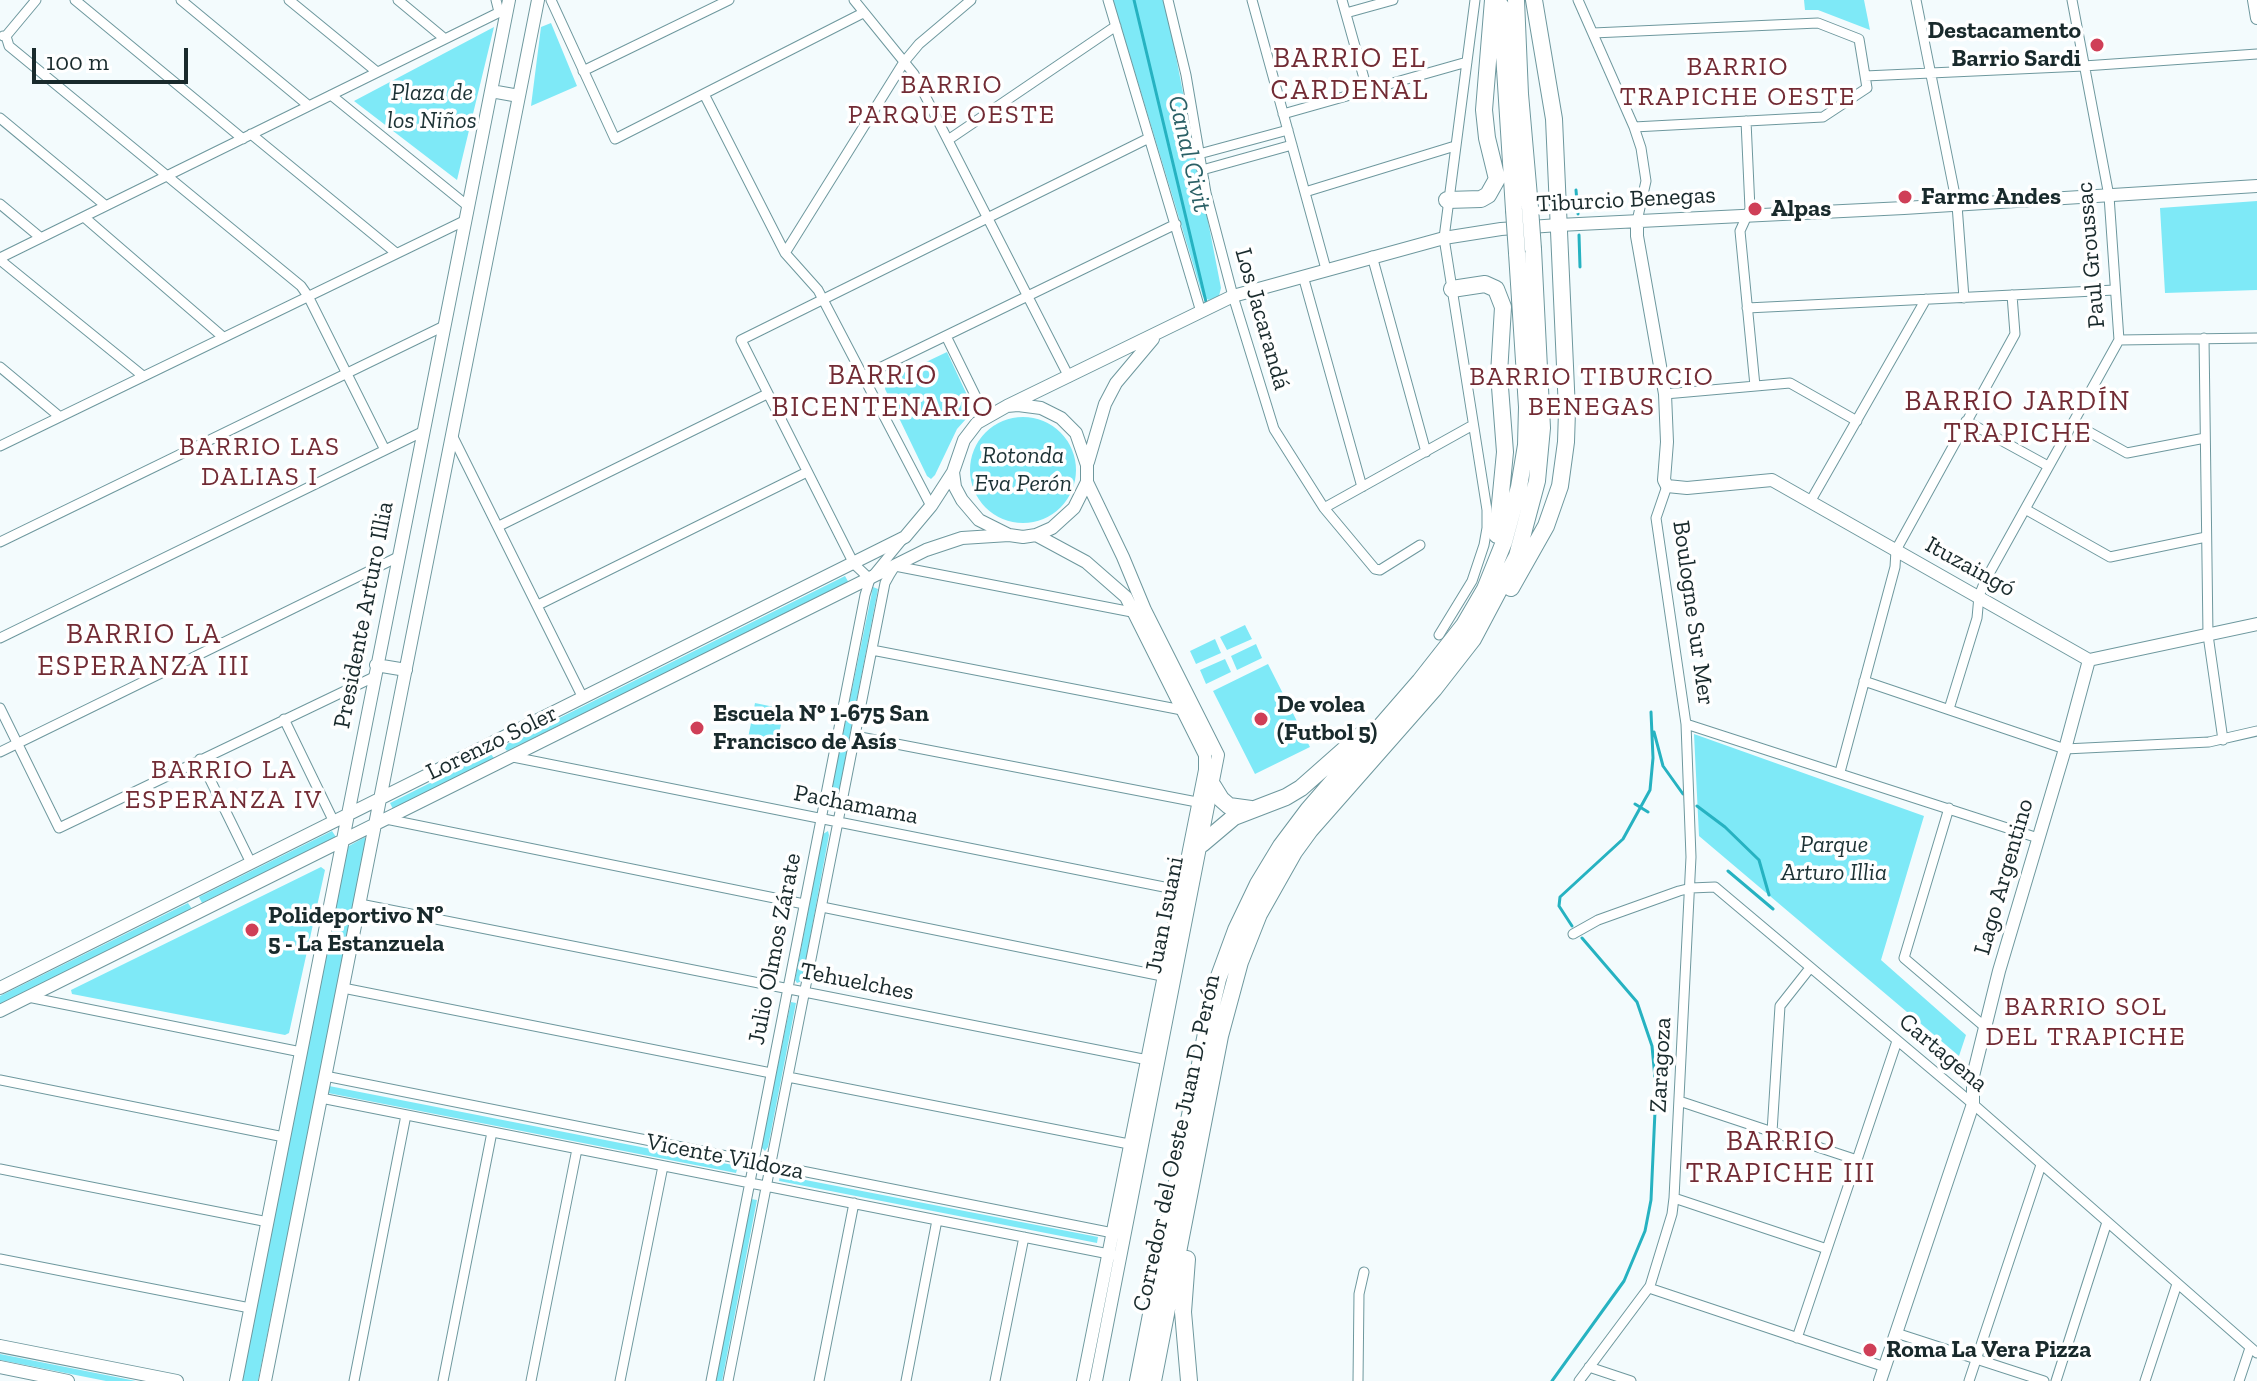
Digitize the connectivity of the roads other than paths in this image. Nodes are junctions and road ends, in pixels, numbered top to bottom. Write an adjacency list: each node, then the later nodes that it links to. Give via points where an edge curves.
1 (36, 0): 32 (street)
2 (75, 0): 53 (street)
3 (181, 0): 47 (street)
4 (289, 0): 39 (street)
5 (398, 0): 33 (street)
6 (496, 0): 26 (street)
7 (538, 0): 46 (street)
8 (551, 0): 38 (street)
9 (729, 0): 38 (street)
10 (854, 0): 27 (street)
11 (971, 0): 35 (street)
12 (1108, 0): 30 (street)
13 (1168, 0): 58 (street, Los Jacarandá)
14 (1252, 0): 48 (street)
15 (1342, 0): 28 (street)
16 (1393, 0): 28 (street)
17 (1475, 0): 36 (street)
18 (1493, 0): 64 (highway, via 1484,110 1497,179 1481,199)
19 (1501, 0): 68 (highway, Corredor del Oeste Juan D. Perón)
20 (1516, 0): 68 (highway, Corredor del Oeste Juan D. Perón)
21 (1534, 0): 75 (highway, via 1554,119)
22 (1578, 0): 31 (street, Boulogne Sur Mer)
23 (1916, 0): 40 (street)
24 (2072, 0): 37 (street, Paul Groussac)
25 (2254, 0): 29 (street)
26 (505, 7): 33 (street); 43 (street, Presidente Arturo Illia)
27 (863, 13): 35 (street); 44 (street)
28 (1346, 13): 42 (street)
29 (2257, 18)
30 (1116, 26): 54 (street); 55 (street)
31 (1593, 33): 41 (street, via 1818,23 1859,39); 51 (street, Boulogne Sur Mer)
32 (3, 36): 60 (street)
33 (445, 39): 39 (street)
34 (2257, 54): 37 (street)
35 (904, 62): 55 (street); 80 (street)
36 (1467, 62): 42 (street); 57 (street)
37 (2084, 66): 40 (street); 63 (street, Paul Groussac)
38 (583, 71): 44 (street, via 615,139)
39 (377, 72): 45 (street)
40 (1930, 73): 41 (street); 66 (street)
41 (1865, 76): 50 (street, via 1867,88 1823,117)
42 (1367, 89): 48 (street)
43 (491, 91): 46 (street); 69 (street, Presidente Arturo Illia)
44 (704, 94): 80 (street)
45 (331, 95): 47 (street); 69 (street)
46 (519, 96): 119 (street)
47 (309, 106): 53 (street)
48 (1283, 114): 52 (street)
49 (0, 118): 67 (street)
50 (1746, 121): 51 (street); 70 (street)
51 (1634, 127): 73 (street, Boulogne Sur Mer, via 1646,181)
52 (1288, 130): 56 (street); 58 (street)
53 (247, 136): 60 (street); 79 (street)
54 (1149, 138): 72 (street); 74 (street)
55 (948, 140): 72 (street)
56 (1292, 145): 59 (street); 62 (street)
57 (1455, 146): 62 (street); 64 (street)
58 (1199, 154): 59 (street, Los Jacarandá)
59 (1202, 170): 90 (street, Los Jacarandá)
60 (167, 176): 67 (street); 88 (street)
61 (2257, 186): 63 (street, Tiburcio Benegas)
62 (1305, 192): 83 (street)
63 (2109, 196): 66 (street, Tiburcio Benegas); 86 (street, Paul Groussac)
64 (1447, 200): 77 (street)
65 (0, 204): 76 (street)
66 (1957, 205): 70 (street, Tiburcio Benegas); 91 (street)
67 (106, 206): 71 (street)
68 (1522, 209): 78 (highway, Corredor del Oeste Juan D. Perón, bridge)
69 (467, 213): 79 (street); 96 (street, Presidente Arturo Illia)
70 (1748, 216): 73 (street, Tiburcio Benegas); 94 (street, via 1740,231)
71 (84, 217): 76 (street); 99 (street)
72 (988, 217): 89 (street); 92 (street)
73 (1637, 221): 75 (street, Tiburcio Benegas); 110 (street, Boulogne Sur Mer)
74 (1176, 224): 89 (street); 95 (street)
75 (1559, 225): 77 (street, Tiburcio Benegas); 154 (highway, via 1567,411 1560,486 1533,553)
76 (41, 238): 82 (street)
77 (1444, 238): 81 (street, Tiburcio Benegas); 85 (street)
78 (1525, 251): 147 (highway, Corredor del Oeste Juan D. Perón, via 1526,445 1513,514); 154 (highway, Corredor del Oeste Juan D. Perón, via 1541,390 1537,481 1517,556)
79 (396, 253): 88 (street)
80 (785, 253): 92 (street)
81 (1372, 256): 83 (street, Tiburcio Benegas); 123 (street)
82 (0, 259): 105 (street)
83 (1326, 269): 84 (street, Tiburcio Benegas)
84 (1303, 276): 90 (street, Tiburcio Benegas); 130 (street)
85 (1452, 289): 117 (street); 147 (highway, via 1485,284 1496,289 1503,307 1499,374 1505,452 1500,521)
86 (2115, 290): 87 (street); 102 (street, Paul Groussac)
87 (2012, 295): 91 (street); 115 (street, via 2015,334)
88 (308, 296): 99 (street); 104 (street)
89 (1028, 296): 98 (street); 107 (street)
90 (1233, 296): 95 (street, Tiburcio Benegas); 133 (street, Los Jacarandá, via 1274,429)
91 (1964, 298): 93 (street)
92 (823, 299): 106 (street); 109 (street, via 741,340)
93 (1926, 299): 94 (street); 114 (street)
94 (1747, 308): 108 (street)
95 (1201, 312): 97 (street, Tiburcio Benegas)
96 (444, 326): 104 (street); 118 (street, Presidente Arturo Illia)
97 (1158, 334): 107 (street, Tiburcio Benegas); 124 (street, Tiburcio Benegas, via 1116,383)
98 (946, 336): 106 (street); 111 (street)
99 (223, 337): 105 (street)
100 (2204, 338): 101 (street); 102 (street); 120 (street)
101 (2257, 338)
102 (2119, 340): 116 (street, Paul Groussac)
103 (0, 367): 113 (street)
104 (347, 373): 122 (street); 140 (street)
105 (143, 376): 113 (street)
106 (863, 376): 132 (street)
107 (1069, 377): 112 (street, Tiburcio Benegas)
108 (1755, 386): 110 (street); 114 (street, via 1790,383)
109 (767, 394): 126 (street); 135 (street)
110 (1665, 394): 129 (street, Boulogne Sur Mer)
111 (976, 397)
112 (1007, 406): 124 (street, via 1029,405 1061,418 1076,433); 127 (street, via 970,431)
113 (60, 417): 121 (street)
114 (1857, 421): 131 (street)
115 (1966, 421): 125 (street); 142 (street)
116 (2073, 423): 120 (street, via 2127,453); 125 (street, Paul Groussac)
117 (1473, 425): 123 (street); 155 (street, via 1487,510 1484,545)
118 (422, 432): 122 (street); 143 (street, Presidente Arturo Illia)
119 (452, 435): 135 (street); 158 (street)
120 (2205, 438): 139 (street)
121 (0, 446)
122 (385, 450): 153 (street)
123 (1426, 452): 130 (street)
124 (1087, 465): 128 (street)
125 (2048, 466): 134 (street, Paul Groussac)
126 (807, 472): 144 (street); 149 (street)
127 (953, 472): 132 (street, Lorenzo Soler); 136 (street, via 955,487 971,513)
128 (1087, 482): 137 (street, via 1068,514); 150 (street, Juan Isuani, via 1123,557)
129 (1667, 486): 131 (street, Ituzaingó, via 1772,480); 168 (street, Boulogne Sur Mer, via 1656,518)
130 (1362, 487): 133 (street)
131 (1810, 502): 142 (street, Ituzaingó)
132 (931, 506): 138 (street, Lorenzo Soler)
133 (1324, 508): 141 (street, Los Jacarandá, via 1375,569)
134 (2025, 509): 139 (street, via 2110,557); 148 (street, Paul Groussac)
135 (499, 526): 149 (street)
136 (1009, 535): 137 (street); 145 (street, Lorenzo Soler, via 952,540)
137 (1036, 535): 150 (street, Juan Isuani, via 1102,573)
138 (905, 537): 144 (street, Lorenzo Soler); 146 (street, Julio Olmos Zárate)
139 (2206, 537): 152 (street)
140 (0, 542)
141 (1420, 545)
142 (1896, 550): 148 (street, Ituzaingó); 160 (street)
143 (398, 557): 159 (street, Presidente Arturo Illia); 172 (street)
144 (854, 564): 146 (street); 162 (street, Lorenzo Soler)
145 (895, 566): 146 (street, Lorenzo Soler); 150 (street); 156 (street, Julio Olmos Zárate, via 885,583)
146 (870, 579): 176 (street, Lorenzo Soler); 185 (street, Julio Olmos Zárate)
147 (1485, 589): 155 (highway, Corredor del Oeste Juan D. Perón)
148 (1979, 596): 157 (street, Ituzaingó); 165 (street, Paul Groussac)
149 (538, 605): 162 (street)
150 (1139, 612): 166 (street, Juan Isuani)
151 (2257, 624): 152 (street)
152 (2208, 635): 157 (street); 171 (street)
153 (0, 638)
154 (1473, 639): 155 (highway, Corredor del Oeste Juan D. Perón)
155 (1449, 646): 161 (highway, Corredor del Oeste Juan D. Perón)
156 (872, 650): 166 (street); 170 (street, Julio Olmos Zárate)
157 (2089, 660): 174 (street, Lago Argentino)
158 (406, 670): 159 (street); 180 (street)
159 (375, 671): 167 (street); 184 (street, Presidente Arturo Illia)
160 (1864, 681): 165 (street); 178 (street)
161 (1427, 685): 163 (highway, Corredor del Oeste Juan D. Perón); 233 (highway, Corredor del Oeste Juan D. Perón, via 1310,830 1259,914 1229,997)
162 (583, 698): 173 (street, Lorenzo Soler)
163 (1402, 701): 183 (highway, via 1301,788); 273 (highway, Corredor del Oeste Juan D. Perón, via 1281,846 1236,930 1207,1023)
164 (0, 708): 172 (street)
165 (1949, 709): 174 (street)
166 (1189, 710): 179 (street, Juan Isuani, via 1218,755); 181 (street, Juan Isuani, via 1205,755)
167 (284, 719): 177 (street); 186 (street)
168 (1686, 724): 178 (street); 194 (street, Zaragoza)
169 (2257, 731): 171 (street)
170 (855, 736): 181 (street); 188 (street, Julio Olmos Zárate)
171 (2223, 740): 174 (street)
172 (17, 743): 175 (street); 177 (street, via 59,828)
173 (492, 743): 176 (street); 180 (street, Lorenzo Soler)
174 (2065, 749): 189 (street, Lago Argentino)
175 (0, 752)
176 (509, 758): 185 (street, Pachamama); 187 (street, Lorenzo Soler)
177 (200, 759): 193 (street)
178 (1840, 772): 182 (street)
179 (1213, 786): 181 (street, Juan Isuani); 183 (highway, via 1229,806)
180 (381, 798): 184 (street, Lorenzo Soler); 187 (street)
181 (1204, 804): 191 (street, Juan Isuani); 192 (street, Juan Isuani)
182 (1949, 808): 189 (street); 210 (street, via 1904,958)
183 (1256, 809): 191 (highway, via 1234,817)
184 (348, 815): 186 (street, Lorenzo Soler); 190 (street, Presidente Arturo Illia)
185 (821, 818): 188 (street, Pachamama); 198 (street, Julio Olmos Zárate)
186 (334, 822): 193 (street, Lorenzo Soler)
187 (380, 822): 190 (street, Lorenzo Soler); 197 (street); 198 (street)
188 (838, 822): 195 (street, Pachamama); 199 (street, Julio Olmos Zárate)
189 (2038, 838): 210 (street, Lago Argentino)
190 (343, 841): 200 (street, Lorenzo Soler); 212 (street, Presidente Arturo Illia)
191 (1202, 844): 192 (street); 195 (street, Juan Isuani)
192 (1187, 860): 195 (street, Juan Isuani)
193 (251, 863): 196 (street, Lorenzo Soler)
194 (1691, 888): 201 (street); 202 (street, Cartagena, via 1715,887); 219 (street, Zaragoza)
195 (1186, 892): 203 (street, Juan Isuani)
196 (190, 893): 200 (street); 204 (street, Lorenzo Soler)
197 (360, 904): 205 (street); 206 (street, Tehuelches)
198 (804, 904): 206 (street, Julio Olmos Zárate)
199 (822, 907): 203 (street); 207 (street, Julio Olmos Zárate)
200 (200, 911): 208 (street, Lorenzo Soler)
201 (1573, 934)
202 (1810, 968): 211 (street, Cartagena); 223 (street, via 1780,1006)
203 (1170, 977): 213 (street, Juan Isuani)
204 (0, 988)
205 (343, 988): 214 (street); 215 (street)
206 (787, 989): 207 (street, Tehuelches); 214 (street, Julio Olmos Zárate)
207 (805, 992): 213 (street, Tehuelches); 216 (street, Julio Olmos Zárate)
208 (28, 997): 209 (street, Lorenzo Soler); 212 (street)
209 (0, 1011)
210 (1985, 1027): 220 (street, Lago Argentino, via 1973,1076)
211 (1897, 1041): 220 (street, Cartagena); 227 (street)
212 (301, 1052): 224 (street, Presidente Arturo Illia)
213 (1153, 1061): 225 (street, Juan Isuani)
214 (771, 1073): 228 (street, Julio Olmos Zárate)
215 (325, 1076): 218 (street); 228 (street, Vicente Vildoza)
216 (788, 1077): 225 (street); 229 (street, Julio Olmos Zárate)
217 (0, 1080): 224 (street)
218 (321, 1098): 221 (street, Vicente Vildoza); 261 (street)
219 (1679, 1101): 223 (street); 236 (street, Zaragoza)
220 (1973, 1104): 230 (street, Cartagena); 250 (street, Lago Argentino)
221 (406, 1115): 222 (street, Vicente Vildoza); 262 (street)
222 (492, 1132): 226 (street, Vicente Vildoza); 263 (street)
223 (1772, 1132): 227 (street)
224 (284, 1137): 239 (street, Presidente Arturo Illia)
225 (1136, 1146): 241 (street, Juan Isuani)
226 (577, 1149): 231 (street, Vicente Vildoza); 264 (street)
227 (1857, 1160): 243 (street)
228 (754, 1161): 229 (street, Vicente Vildoza); 234 (street, Julio Olmos Zárate)
229 (771, 1165): 235 (street, Julio Olmos Zárate); 241 (street, Vicente Vildoza)
230 (2041, 1165): 240 (street, Cartagena); 254 (street)
231 (663, 1166): 234 (street, Vicente Vildoza); 265 (street)
232 (0, 1169): 239 (street)
233 (1194, 1171): 274 (highway, Corredor del Oeste Juan D. Perón); 275 (highway, via 1183,1312)
234 (749, 1183): 235 (street, Vicente Vildoza); 266 (street, Julio Olmos Zárate)
235 (766, 1186): 237 (street, Vicente Vildoza); 267 (street, Julio Olmos Zárate)
236 (1674, 1198): 243 (street); 248 (street, Zaragoza)
237 (854, 1203): 238 (street, Vicente Vildoza); 268 (street)
238 (937, 1220): 242 (street, Vicente Vildoza); 269 (street)
239 (268, 1222): 249 (street, Presidente Arturo Illia)
240 (2107, 1222): 247 (street, Cartagena); 282 (street)
241 (1119, 1234): 244 (street, Juan Isuani)
242 (1024, 1237): 244 (street, Vicente Vildoza); 270 (street)
243 (1827, 1249): 251 (street)
244 (1115, 1255): 271 (street, Juan Isuani); 272 (street, Juan Isuani)
245 (0, 1259): 249 (street)
246 (1364, 1272): 276 (street)
247 (2177, 1284): 253 (street, Cartagena); 283 (street)
248 (1649, 1288): 251 (street); 256 (street, Zaragoza)
249 (250, 1308): 260 (street, Presidente Arturo Illia)
250 (1896, 1333): 254 (street); 257 (street, Lago Argentino)
251 (1797, 1338): 257 (street)
252 (0, 1346): 259 (street)
253 (2254, 1350): 284 (street)
254 (1977, 1359): 280 (street); 281 (street)
255 (0, 1367): 258 (street)
256 (1589, 1367): 277 (street, Zaragoza); 278 (street)
257 (1885, 1367): 279 (street, Lago Argentino)
258 (68, 1381)
259 (177, 1381)
260 (236, 1381)
261 (265, 1381)
262 (354, 1381)
263 (443, 1381)
264 (531, 1381)
265 (620, 1381)
266 (711, 1381)
267 (728, 1381)
268 (819, 1381)
269 (906, 1381)
270 (995, 1381)
271 (1083, 1381)
272 (1096, 1381)
273 (1138, 1381)
274 (1153, 1381)
275 (1189, 1381)
276 (1358, 1381)
277 (1579, 1381)
278 (1631, 1381)
279 (1880, 1381)
280 (1969, 1381)
281 (2044, 1381)
282 (2056, 1381)
283 (2145, 1381)
284 (2239, 1381)

